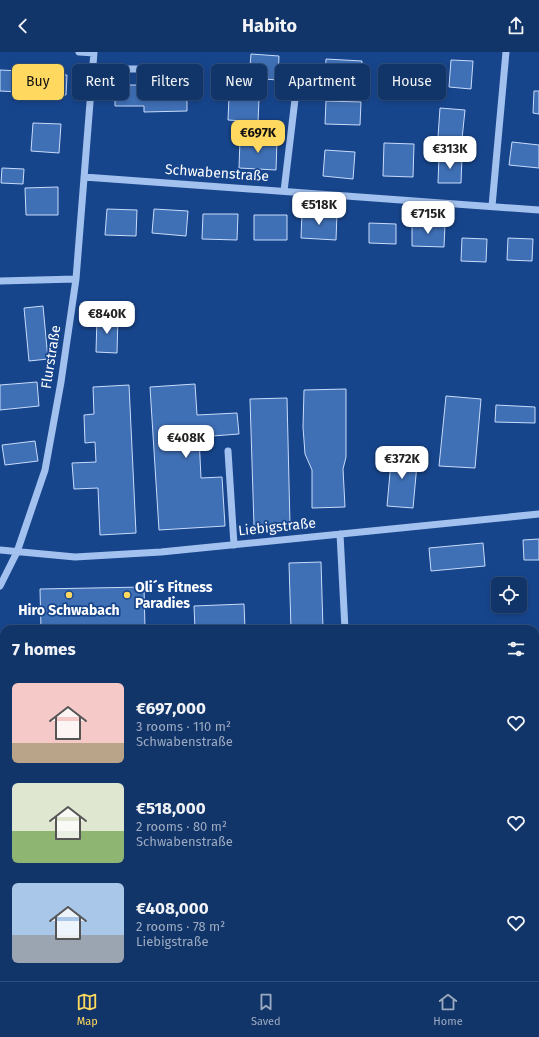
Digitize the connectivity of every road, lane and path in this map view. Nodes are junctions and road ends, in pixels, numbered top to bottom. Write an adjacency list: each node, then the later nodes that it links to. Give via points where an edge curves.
1 (79, 52): 3 (street)
2 (506, 52): 9 (street)
3 (94, 53): 4 (street, Flurstraße)
4 (93, 64)
5 (90, 100): 7 (street, Flurstraße)
6 (295, 100): 8 (street)
7 (84, 177): 8 (street, Schwabenstraße); 11 (street, Flurstraße)
8 (284, 191): 9 (street, Schwabenstraße)
9 (492, 206): 10 (street, Schwabenstraße)
10 (539, 210)
11 (76, 280): 12 (street); 18 (street, Flurstraße, via 61,382 44,470)
12 (0, 281)
13 (228, 451): 16 (street)
14 (539, 514): 15 (street, Liebigstraße)
15 (340, 534): 16 (street, Liebigstraße); 20 (street)
16 (234, 545): 18 (street, Liebigstraße, via 75,558)
17 (0, 550): 18 (street, Liebigstraße)
18 (17, 552): 19 (street, Flurstraße)
19 (0, 586)
20 (345, 625)

